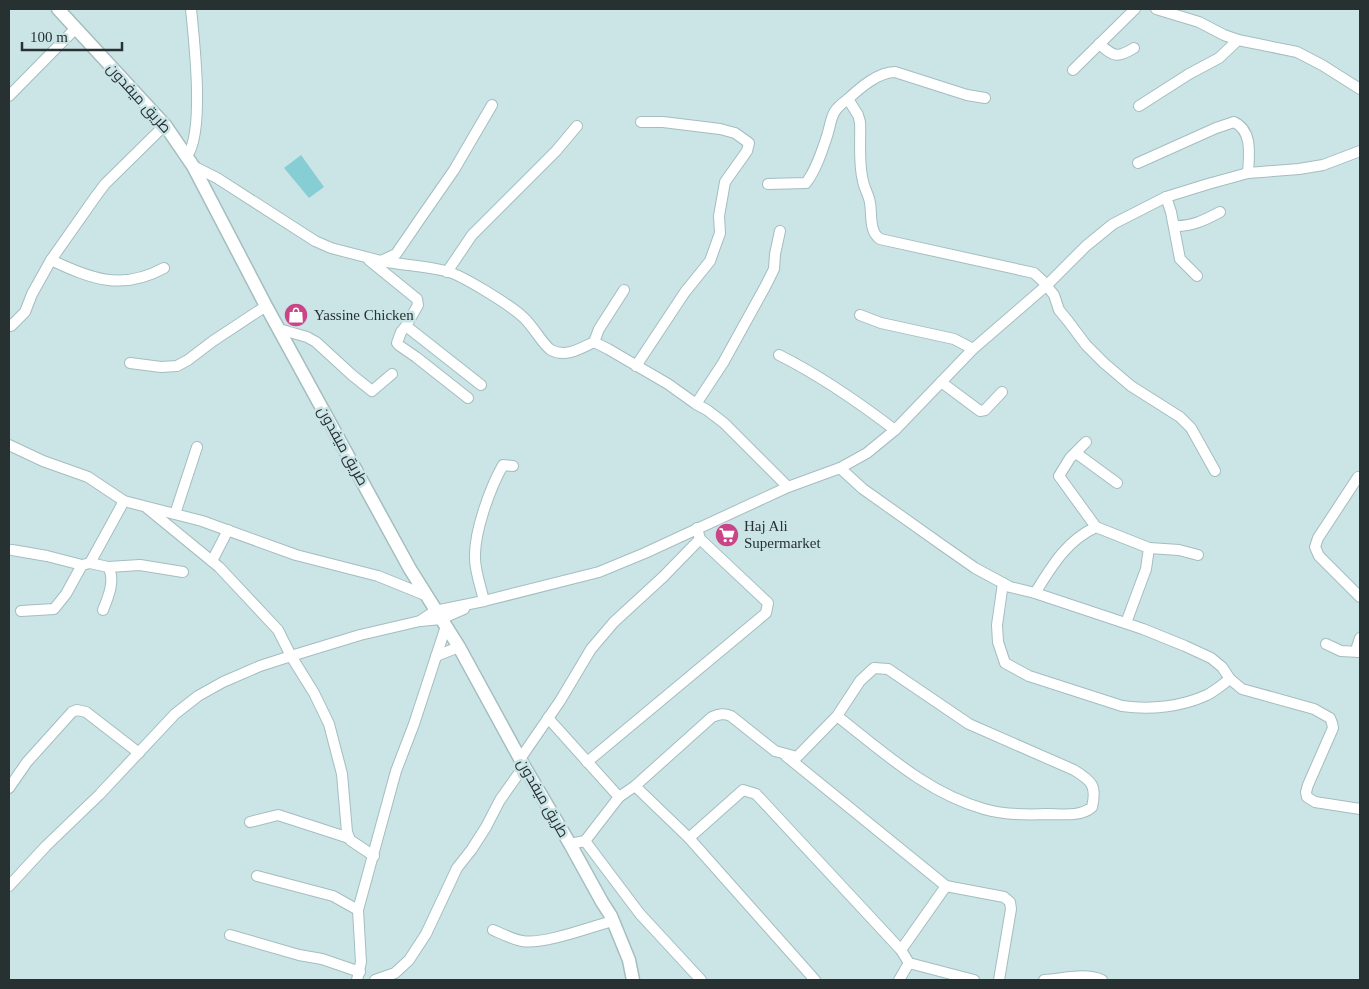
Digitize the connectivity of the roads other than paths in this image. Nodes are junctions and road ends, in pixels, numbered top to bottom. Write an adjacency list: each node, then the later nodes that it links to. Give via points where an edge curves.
1 (58, 9): 5 (main road, طريق ميفدون)
2 (190, 9): 20 (street, via 197,100)
3 (1135, 9): 7 (street)
4 (1156, 9): 6 (street, via 1199,22)
5 (76, 28): 11 (street); 17 (main road, طريق ميفدون)
6 (1238, 40): 10 (street, via 1297,52); 15 (street, via 1219,58)
7 (1099, 44): 8 (street, via 1116,55); 9 (street)
8 (1134, 48)
9 (1073, 70)
10 (1360, 89)
11 (9, 96)
12 (985, 98): 13 (street, via 887,72)
13 (848, 99): 23 (street, via 830,119 828,134 806,183); 34 (street, via 860,122 862,174 877,237 1034,273)
14 (492, 105): 30 (street, via 454,170 396,254)
15 (1139, 106)
16 (641, 122): 45 (street, via 720,129 735,133 749,143 726,182 719,216 720,233 710,261 685,292)
17 (166, 125): 20 (main road, طريق ميفدون); 29 (street, via 105,184)
18 (577, 126): 32 (street, via 472,235)
19 (1360, 151): 22 (street, via 1323,165)
20 (190, 161): 28 (street, via 315,241); 36 (main road, طريق ميفدون)
21 (1138, 163): 22 (street, via 1234,122 1247,135 1250,148)
22 (1248, 173): 24 (street)
23 (768, 184)
24 (1166, 197): 26 (street); 34 (street, via 1113,224)
25 (1220, 212): 26 (street, via 1186,226)
26 (1174, 226): 33 (street, via 1180,259)
27 (780, 231): 51 (street, via 774,269 766,287)
28 (366, 258): 30 (street); 39 (street, via 417,299 418,305)
29 (51, 260): 31 (street, via 115,281 151,276); 38 (street, via 25,312)
30 (381, 261): 32 (street)
31 (164, 268)
32 (447, 272): 41 (street, via 495,297 524,317 550,349 564,354)
33 (1197, 276)
34 (1047, 285): 42 (street); 59 (street, via 1059,310 1086,345 1131,386 1180,417 1191,428)
35 (624, 290): 41 (street)
36 (266, 306): 40 (main road, طريق ميفدون); 44 (street, via 177,366)
37 (860, 315): 42 (street, via 954,339)
38 (11, 326)
39 (406, 326): 48 (street); 50 (street, via 397,343)
40 (279, 329): 46 (street, via 316,342 372,391); 76 (main road, طريق ميفدون)
41 (594, 342): 45 (street)
42 (973, 349): 47 (street)
43 (779, 355): 52 (street, via 850,396)
44 (130, 363)
45 (636, 366): 51 (street)
46 (392, 374)
47 (941, 382): 49 (street, via 980,411 985,410); 52 (street)
48 (481, 385)
49 (1002, 392)
50 (468, 398)
51 (696, 404): 62 (street, via 724,423)
52 (895, 430): 58 (street, via 867,453)
53 (1086, 442): 56 (street)
54 (9, 445): 63 (street, via 88,478)
55 (197, 447): 65 (street)
56 (1076, 453): 61 (street); 66 (street, via 1059,476)
57 (513, 466): 83 (street, via 503,465 495,479 475,549)
58 (840, 468): 62 (street); 79 (street, via 863,489 975,568)
59 (1215, 471)
60 (1358, 477): 82 (street, via 1314,547)
61 (1117, 483)
62 (788, 487): 67 (street)
63 (124, 501): 64 (street); 74 (street)
64 (144, 505): 65 (street); 73 (street)
65 (175, 514): 68 (street)
66 (1096, 527): 70 (street); 80 (street, via 1083,533 1063,551)
67 (697, 528): 69 (street); 83 (street, via 600,572)
68 (228, 530): 73 (street); 78 (street, via 296,555)
69 (700, 538): 96 (street, via 614,622 591,649); 99 (street, via 768,602 766,613)
70 (1149, 548): 72 (street); 87 (street, via 1146,569)
71 (12, 550): 74 (street)
72 (1198, 555)
73 (212, 561): 92 (street, via 278,630)
74 (86, 564): 75 (street); 85 (street, via 54,609)
75 (108, 567): 77 (street, via 140,565); 84 (street, via 110,590)
76 (410, 570): 78 (street, via 403,582); 81 (main road, طريق ميفدون)
77 (183, 572)
78 (393, 581): 81 (street)
79 (1002, 583): 80 (street); 94 (street, via 998,642 1005,663 1029,676 1136,708 1178,704 1207,695)
80 (1035, 593): 87 (street)
81 (425, 595): 86 (main road, طريق ميفدون)
82 (1360, 597)
83 (484, 600): 86 (street)
84 (103, 610)
85 (21, 611)
86 (441, 618): 90 (main road, طريق ميفدون); 92 (street, via 360,635); 93 (street)
87 (1126, 623): 94 (street, via 1210,658 1222,667)
88 (1360, 638): 91 (street)
89 (1326, 644): 91 (street)
90 (459, 648): 93 (street); 100 (main road, طريق ميفدون)
91 (1359, 652)
92 (291, 656): 97 (street, via 260,666 198,696 175,714); 106 (street, via 329,724 342,774)
93 (436, 656): 110 (street, via 396,771)
94 (1230, 680): 104 (street, via 1242,688 1314,709 1330,718 1333,728 1308,785 1307,797 1315,802)
95 (837, 716): 95 (street, via 867,673 874,668 888,669 969,724 1088,778 1094,786 1092,807 1083,813 1032,815 1003,813 970,805 926,784); 98 (street, via 796,757)
96 (548, 718): 99 (street); 100 (street)
97 (139, 753): 102 (street, via 86,712 77,710 60,724); 112 (street)
98 (784, 754): 101 (street, via 768,746 730,716 718,714); 113 (street)
99 (587, 762): 103 (street)
100 (522, 763): 109 (main road, طريق ميفدون); 122 (street, via 477,841 457,868 426,934 409,960 395,973)
101 (635, 786): 103 (street); 107 (street)
102 (9, 788)
103 (619, 797): 108 (street)
104 (1360, 809)
105 (250, 822): 106 (street, via 278,815)
106 (349, 838): 110 (street)
107 (689, 838): 119 (street, via 743,790 756,794); 126 (street)
108 (585, 841): 109 (street); 125 (street, via 640,914)
109 (570, 844): 114 (main road, طريق ميفدون)
110 (374, 856): 115 (street)
111 (257, 876): 115 (street, via 333,896)
112 (9, 886)
113 (946, 886): 119 (street); 129 (street, via 1004,897 1010,902)
114 (602, 902): 116 (main road, طريق ميفدون); 124 (main road, طريق ميفدون, via 611,916)
115 (358, 910): 121 (street, via 361,941)
116 (609, 922): 117 (street, via 528,942); 123 (main road, طريق ميفدون, via 620,949)
117 (492, 930)
118 (230, 935): 121 (street, via 322,959)
119 (901, 950): 120 (street)
120 (909, 963): 127 (street); 128 (street)
121 (359, 976)
122 (375, 980)
123 (627, 980)
124 (634, 980)
125 (702, 980)
126 (815, 980)
127 (899, 980)
128 (974, 980)
129 (999, 980)
130 (1044, 980): 131 (street, via 1081,976)
131 (1102, 980)

